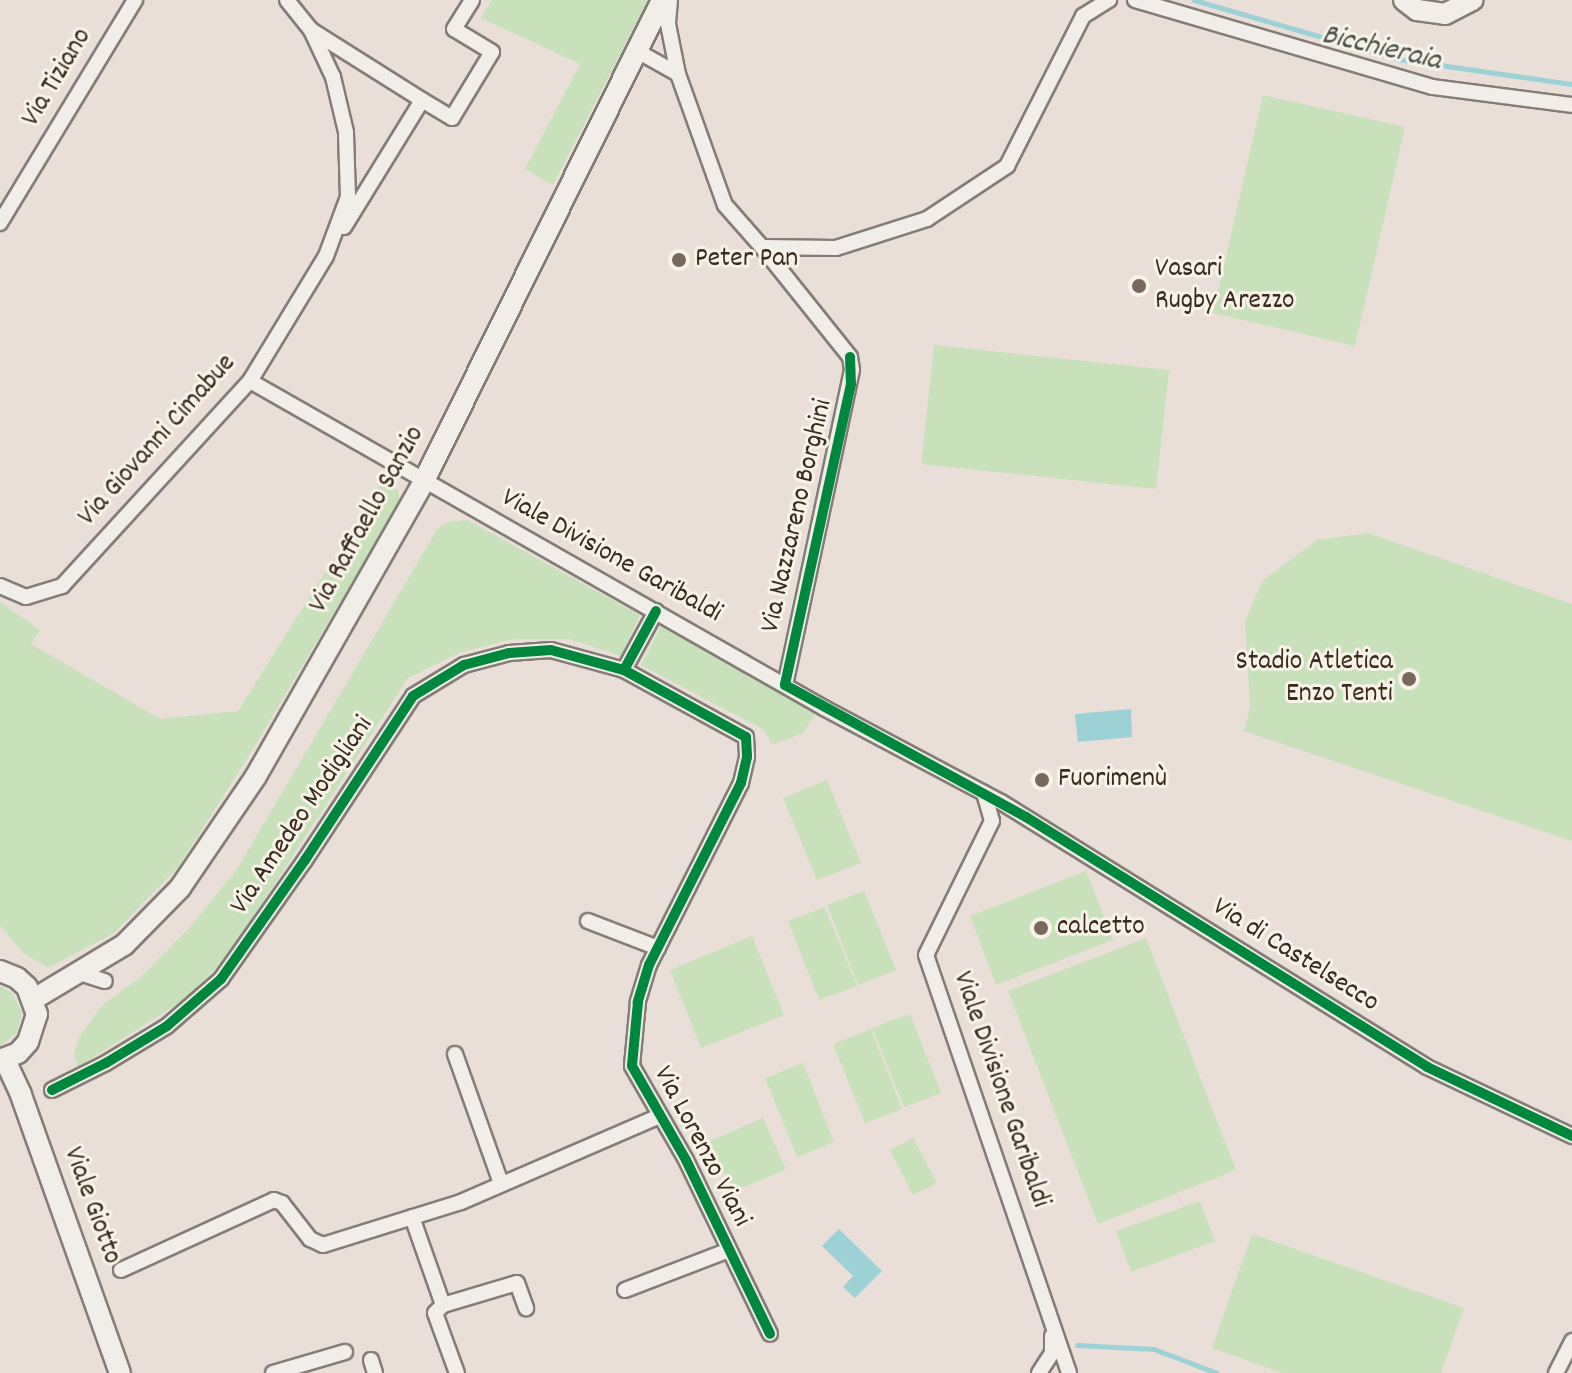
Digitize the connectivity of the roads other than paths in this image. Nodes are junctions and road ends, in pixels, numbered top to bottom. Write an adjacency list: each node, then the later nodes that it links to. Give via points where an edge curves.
1 (135, 0): 15 (street, Via Tiziano)
2 (287, 0): 10 (street, Via Giovanni Cimabue)
3 (472, 0): 13 (street, via 454,29 492,52 452,118)
4 (662, 0): 11 (main road, Via Raffaello Sanzio)
5 (670, 0): 12 (street, Via Nazzareno Borghini, via 668,24)
6 (1109, 0): 16 (street, via 1083,16 1007,166 927,219 836,248)
7 (1135, 0): 14 (street, via 1433,87)
8 (1404, 0): 9 (main road, via 1430,14 1445,14)
9 (1473, 1)
10 (311, 30): 13 (street); 17 (street, Via Giovanni Cimabue, via 333,77 346,132 348,197)
11 (637, 51): 12 (street); 19 (main road, Via Raffaello Sanzio)
12 (678, 74): 16 (street, Via Nazzareno Borghini, via 725,205)
13 (422, 100): 17 (street)
14 (1572, 105)
15 (0, 223)
16 (762, 247): 23 (street, Via Nazzareno Borghini, via 850,357 851,384)
17 (326, 256): 18 (street, Via Giovanni Cimabue)
18 (250, 381): 19 (street, Viale Divisione Garibaldi); 20 (street, Via Giovanni Cimabue, via 62,586 26,597)
19 (423, 483): 21 (street, Viale Divisione Garibaldi); 32 (main road, Via Raffaello Sanzio, via 256,776 180,888 124,945)
20 (0, 586)
21 (656, 611): 22 (street); 23 (street, Viale Divisione Garibaldi)
22 (624, 670): 24 (street, Via Amedeo Modigliani, via 746,737); 37 (street, Via Amedeo Modigliani, via 551,650 509,653 464,665 413,696 221,979 167,1026)
23 (785, 685): 25 (street, Viale Divisione Garibaldi)
24 (747, 757): 30 (street, Via Lorenzo Viani, via 741,783)
25 (984, 793): 26 (street, Viale Divisione Garibaldi); 28 (street)
26 (1001, 802): 27 (street, Via di Castelsecco)
27 (1026, 817): 28 (street, via 1007,815); 39 (street, Via di Castelsecco, via 1427,1067)
28 (992, 821): 47 (street, Viale Divisione Garibaldi, via 926,955)
29 (588, 921): 30 (street)
30 (658, 948): 38 (street, Via Lorenzo Viani, via 638,1002 632,1066)
31 (0, 971): 34 (main road, via 17,978)
32 (80, 973): 33 (street); 34 (main road, Via Raffaello Sanzio)
33 (105, 981)
34 (34, 999): 36 (main road, via 35,1029 28,1042)
35 (455, 1054): 40 (street)
36 (2, 1060): 51 (main road, Viale Giotto, via 26,1109)
37 (52, 1090)
38 (660, 1116): 40 (street); 42 (street, Via Lorenzo Viani)
39 (1572, 1136)
40 (501, 1183): 41 (street)
41 (412, 1217): 43 (street, via 323,1245 310,1239 274,1200); 45 (street)
42 (729, 1250): 44 (street, Via Lorenzo Viani); 48 (street, Via Lorenzo Viani)
43 (121, 1270)
44 (625, 1290)
45 (443, 1305): 46 (street, via 517,1283); 53 (street, via 435,1313)
46 (526, 1308)
47 (1052, 1320): 54 (street, via 1052,1353); 55 (street, Viale Divisione Garibaldi)
48 (770, 1334)
49 (1572, 1341): 56 (street)
50 (345, 1352): 52 (street)
51 (120, 1373)
52 (273, 1373)
53 (457, 1373)
54 (1039, 1373)
55 (1069, 1373)
56 (1556, 1373)

